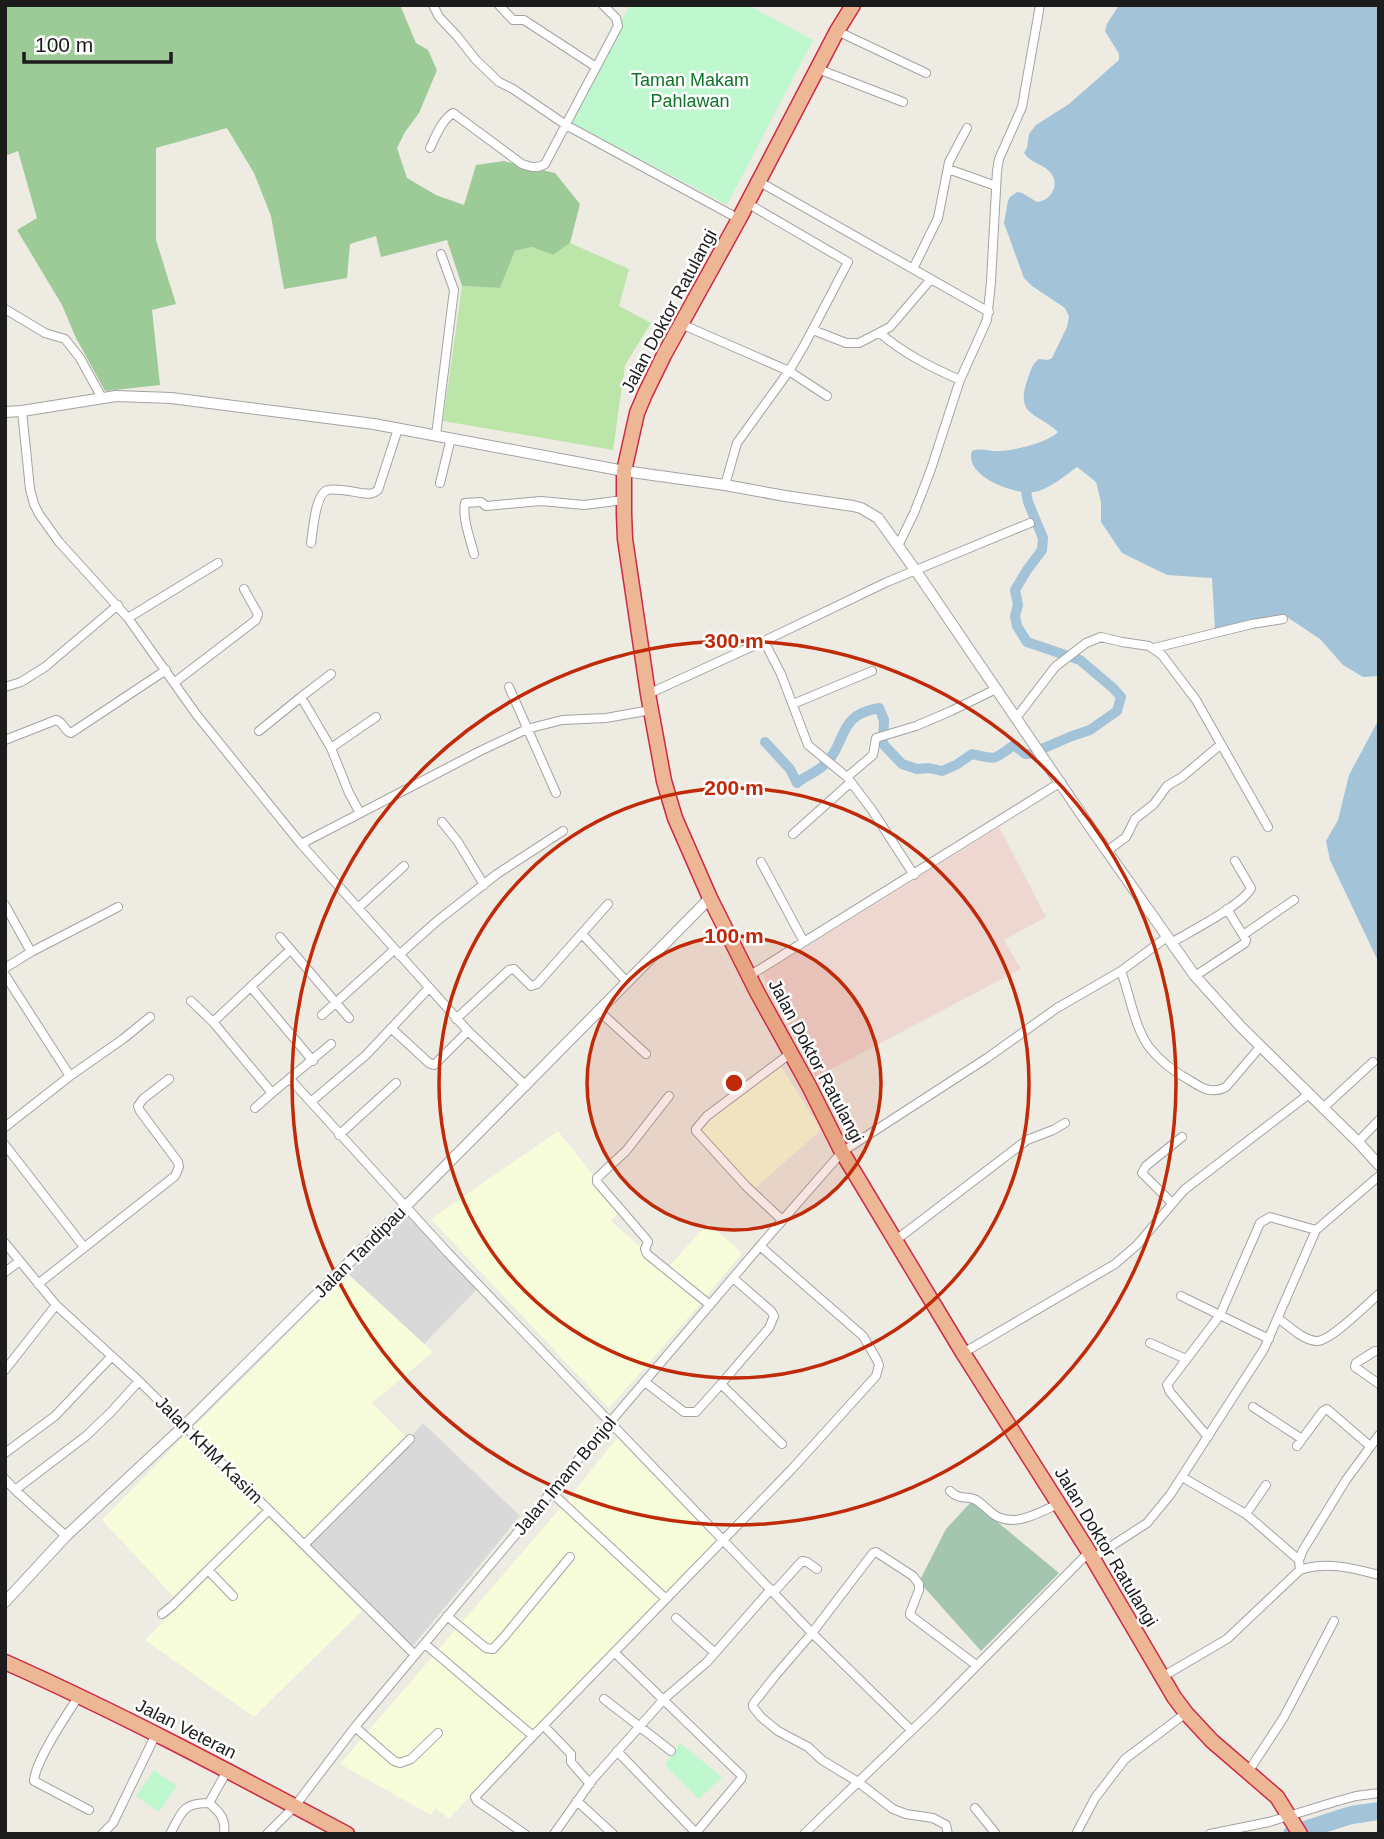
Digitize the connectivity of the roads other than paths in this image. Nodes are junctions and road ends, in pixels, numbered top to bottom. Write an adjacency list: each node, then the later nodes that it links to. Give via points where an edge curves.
1 (433, 5): 11 (street, via 491,76)
2 (499, 5): 7 (street, via 513,20 524,20)
3 (603, 5): 7 (street, via 617,18 618,26)
4 (853, 5): 6 (highway, Jalan Doktor Ratulangi)
5 (1040, 5): 16 (street, via 1022,107 999,159)
6 (837, 31): 8 (highway, Jalan Doktor Ratulangi); 9 (street)
7 (596, 67): 11 (street)
8 (818, 69): 10 (street); 15 (highway, Jalan Doktor Ratulangi)
9 (926, 73)
10 (902, 102)
11 (566, 125): 13 (street, via 540,167 522,164 453,113); 18 (street)
12 (967, 128): 14 (street)
13 (430, 148)
14 (948, 169): 16 (street); 20 (street, via 938,218)
15 (758, 181): 17 (highway, Jalan Doktor Ratulangi); 20 (street)
16 (996, 186): 23 (street)
17 (747, 203): 18 (highway, Jalan Doktor Ratulangi); 25 (street, via 848,262)
18 (739, 219): 24 (highway, Jalan Doktor Ratulangi)
19 (440, 254): 34 (street, via 454,290)
20 (913, 269): 21 (street)
21 (931, 279): 23 (street); 26 (street, via 898,320)
22 (5, 309): 30 (street, via 45,333 65,339)
23 (989, 312): 28 (street)
24 (681, 324): 27 (street); 36 (highway, Jalan Doktor Ratulangi, via 637,413)
25 (813, 330): 26 (street, via 853,344); 27 (street)
26 (880, 333): 28 (street, via 917,360)
27 (789, 371): 29 (street); 38 (street, via 737,443)
28 (960, 380): 42 (street, via 930,472)
29 (827, 396)
30 (102, 398): 31 (street); 33 (street, via 171,398)
31 (22, 411): 32 (street); 47 (street, via 34,504 59,542)
32 (5, 412)
33 (398, 429): 34 (street); 41 (street, via 377,491 324,492)
34 (436, 435): 35 (street)
35 (451, 438): 36 (street); 37 (street)
36 (624, 471): 38 (street); 39 (highway, Jalan Doktor Ratulangi)
37 (440, 483)
38 (725, 485): 42 (street, via 861,508 878,518)
39 (624, 500): 43 (street, via 584,505 466,503); 59 (highway, Jalan Doktor Ratulangi, via 625,539)
40 (1030, 523): 45 (street)
41 (311, 543)
42 (898, 546): 45 (street)
43 (474, 554)
44 (218, 563): 48 (street)
45 (916, 571): 50 (street); 58 (street)
46 (244, 589): 55 (street, via 258,614 256,620)
47 (118, 605): 48 (street); 56 (street, via 45,667)
48 (128, 618): 52 (street)
49 (1283, 619): 51 (street)
50 (764, 641): 59 (street); 61 (street)
51 (1154, 648): 64 (street, via 1101,637 1091,640 1059,663); 68 (street, via 1196,700)
52 (166, 670): 55 (street); 67 (street, via 71,733 56,720)
53 (872, 671): 61 (street)
54 (331, 674): 60 (street)
55 (175, 682): 78 (street)
56 (5, 687)
57 (509, 687): 65 (street)
58 (996, 689): 64 (street); 70 (street, via 924,723 876,738 873,755)
59 (648, 694): 62 (highway, Jalan Doktor Ratulangi)
60 (302, 697): 66 (street); 69 (street)
61 (793, 704): 70 (street, via 808,745)
62 (651, 710): 65 (street, via 562,720); 85 (highway, Jalan Doktor Ratulangi, via 671,809)
63 (376, 717): 69 (street)
64 (1016, 718): 71 (street)
65 (527, 729): 72 (street); 73 (street)
66 (259, 730)
67 (5, 740)
68 (1220, 745): 75 (street); 79 (street, via 1167,786 1135,819 1126,837)
69 (331, 748): 73 (street)
70 (849, 780): 77 (street); 83 (street)
71 (1061, 782): 79 (street); 83 (street)
72 (556, 793)
73 (360, 813): 78 (street)
74 (442, 822): 84 (street)
75 (1268, 827)
76 (562, 831): 84 (street)
77 (793, 834)
78 (301, 844): 90 (street)
79 (1107, 851): 95 (street)
80 (761, 862): 96 (street)
81 (1235, 862): 91 (street, Jalan Imam Bonjol, via 1251,887)
82 (404, 866): 90 (street)
83 (914, 875): 96 (street)
84 (484, 885): 99 (street)
85 (710, 898): 103 (highway, Jalan Doktor Ratulangi); 105 (street, Jalan Tandipau)
86 (1294, 900): 93 (street)
87 (608, 904): 92 (street)
88 (5, 905): 98 (street)
89 (118, 907): 98 (street)
90 (358, 908): 99 (street)
91 (1227, 909): 93 (street); 95 (street, Jalan Imam Bonjol)
92 (582, 934): 105 (street); 114 (street, via 537,984 531,986 510,969)
93 (1243, 935): 104 (street, via 1245,943)
94 (280, 937): 97 (street)
95 (1169, 940): 101 (street, Jalan Imam Bonjol); 104 (street)
96 (804, 942): 103 (street)
97 (290, 950): 106 (street); 109 (street)
98 (31, 952): 100 (street)
99 (396, 952): 107 (street); 109 (street)
100 (5, 968)
101 (1121, 971): 119 (street, via 1150,1048 1198,1086 1210,1091 1226,1087); 142 (street, Jalan Imam Bonjol)
102 (5, 975): 124 (street)
103 (750, 976): 120 (highway, Jalan Doktor Ratulangi)
104 (1195, 976): 119 (street)
105 (628, 982): 110 (street, Jalan Tandipau)
106 (251, 986): 115 (street); 122 (street)
107 (428, 989): 114 (street); 116 (street)
108 (191, 1001): 115 (street)
109 (335, 1001): 111 (street); 113 (street)
110 (599, 1011): 121 (street); 128 (street, Jalan Tandipau)
111 (322, 1015)
112 (149, 1017): 124 (street)
113 (349, 1018)
114 (456, 1019): 117 (street)
115 (213, 1022): 129 (street)
116 (391, 1028): 117 (street, via 434,1065); 132 (street)
117 (468, 1031): 128 (street)
118 (331, 1044): 122 (street)
119 (1261, 1046): 130 (street)
120 (791, 1053): 142 (highway, Jalan Doktor Ratulangi); 147 (street, via 696,1129)
121 (646, 1054)
122 (313, 1061): 126 (street)
123 (1373, 1062): 134 (street)
124 (70, 1076): 137 (street)
125 (169, 1079): 152 (street, via 138,1106 178,1162 177,1172)
126 (290, 1079): 129 (street); 132 (street)
127 (396, 1083): 138 (street)
128 (526, 1086): 146 (street, Jalan Tandipau)
129 (272, 1093): 133 (street)
130 (1309, 1094): 134 (street); 145 (street, via 1199,1177)
131 (669, 1096): 160 (street, via 597,1182 647,1240 647,1254)
132 (312, 1101): 138 (street)
133 (255, 1108)
134 (1323, 1108): 140 (street)
135 (1379, 1120): 140 (street)
136 (1065, 1123): 149 (street, via 1027,1140)
137 (5, 1127)
138 (340, 1135): 146 (street)
139 (1182, 1137): 145 (street, via 1142,1172)
140 (1358, 1142): 143 (street)
141 (5, 1145): 152 (street)
142 (842, 1152): 147 (street, Jalan Imam Bonjol); 149 (highway, Jalan Doktor Ratulangi)
143 (1379, 1165)
144 (1379, 1176): 148 (street)
145 (1172, 1203): 166 (street, via 1115,1264)
146 (405, 1208): 175 (street); 176 (street, Jalan Tandipau)
147 (782, 1220): 151 (street, Jalan Imam Bonjol)
148 (1316, 1230): 161 (street, via 1270,1217 1260,1223); 162 (street)
149 (896, 1240): 166 (highway, Jalan Doktor Ratulangi)
150 (5, 1243): 153 (street, Jalan KHM Kasim)
151 (760, 1246): 155 (street, Jalan Imam Bonjol); 193 (street, via 863,1336 879,1366 876,1376)
152 (84, 1247): 156 (street)
153 (20, 1261): 154 (street); 156 (street, Jalan KHM Kasim)
154 (5, 1272)
155 (733, 1278): 160 (street, Jalan Imam Bonjol); 172 (street, via 774,1316)
156 (38, 1284): 159 (street, Jalan KHM Kasim)
157 (1379, 1294): 162 (street, via 1323,1340 1308,1339)
158 (1181, 1296): 161 (street)
159 (56, 1305): 167 (street, Jalan KHM Kasim); 169 (street)
160 (710, 1305): 171 (street, Jalan Imam Bonjol)
161 (1220, 1315): 163 (street); 168 (street)
162 (1279, 1319): 163 (street)
163 (1269, 1339): 178 (street)
164 (1150, 1343): 168 (street)
165 (1374, 1351): 173 (street, via 1355,1367)
166 (963, 1353): 189 (highway, Jalan Doktor Ratulangi)
167 (112, 1356): 170 (street, Jalan KHM Kasim); 182 (street, via 55,1416)
168 (1186, 1359): 178 (street, via 1167,1385)
169 (5, 1370)
170 (139, 1381): 176 (street, Jalan KHM Kasim); 186 (street, via 93,1429)
171 (645, 1382): 172 (street, via 689,1413 696,1412); 175 (street, Jalan Imam Bonjol)
172 (721, 1384): 180 (street)
173 (1379, 1384)
174 (1253, 1407): 181 (street, via 1300,1443 1327,1409)
175 (610, 1422): 188 (street, Jalan Imam Bonjol); 193 (street)
176 (184, 1426): 190 (street, Jalan KHM Kasim); 192 (street, Jalan Tandipau)
177 (1378, 1436): 181 (street)
178 (1208, 1437): 183 (street)
179 (410, 1439): 194 (street)
180 (782, 1444)
181 (1370, 1446): 197 (street)
182 (5, 1453)
183 (1182, 1477): 191 (street); 195 (street, via 1147,1522)
184 (5, 1479): 186 (street)
185 (1266, 1485): 191 (street)
186 (15, 1490): 192 (street)
187 (950, 1491): 189 (street, via 961,1499 976,1500 1008,1520)
188 (551, 1492): 205 (street); 207 (street, Jalan Imam Bonjol)
189 (1058, 1504): 195 (highway, Jalan Doktor Ratulangi)
190 (269, 1510): 194 (street, Jalan KHM Kasim); 199 (street)
191 (1246, 1514): 197 (street)
192 (66, 1536): 204 (street, Jalan Tandipau)
193 (722, 1540): 202 (street); 205 (street)
194 (304, 1545): 214 (street, Jalan KHM Kasim)
195 (1091, 1555): 216 (street); 217 (highway, Jalan Doktor Ratulangi)
196 (570, 1557): 207 (street, via 493,1649)
197 (1299, 1560): 200 (street)
198 (817, 1569): 202 (street, via 802,1560)
199 (208, 1570): 203 (street); 206 (street)
200 (1300, 1570): 201 (street, via 1325,1565); 217 (street, via 1227,1639)
201 (1379, 1575)
202 (772, 1590): 210 (street); 213 (street)
203 (233, 1596)
204 (6, 1599)
205 (666, 1599): 212 (street)
206 (162, 1614)
207 (447, 1616): 211 (street, Jalan Imam Bonjol)
208 (676, 1618): 213 (street)
209 (1334, 1621): 232 (street, via 1284,1717)
210 (812, 1633): 216 (street, via 876,1552 919,1584 909,1613); 225 (street); 233 (street, via 753,1707 778,1731)
211 (425, 1644): 214 (street, Jalan Imam Bonjol); 228 (street)
212 (615, 1653): 220 (street); 223 (street)
213 (715, 1653): 220 (street)
214 (415, 1655): 222 (street, Jalan Imam Bonjol)
215 (5, 1662): 218 (highway, Jalan Veteran)
216 (976, 1665): 225 (street)
217 (1162, 1677): 221 (highway, Jalan Doktor Ratulangi)
218 (79, 1696): 227 (highway, Jalan Veteran); 240 (street, via 50,1743 34,1781)
219 (604, 1699): 224 (street)
220 (664, 1699): 224 (street); 242 (street, via 742,1776)
221 (1186, 1713): 232 (highway, Jalan Doktor Ratulangi); 254 (street, via 1125,1759 1095,1798)
222 (355, 1727): 226 (street, via 400,1763 411,1759); 238 (street, Jalan Imam Bonjol)
223 (544, 1727): 228 (street); 234 (street, via 571,1754 571,1762)
224 (639, 1727): 229 (street); 230 (street)
225 (911, 1730): 233 (street)
226 (438, 1733)
227 (156, 1734): 231 (highway, Jalan Veteran); 243 (street, via 113,1823)
228 (533, 1736): 248 (street, via 475,1797)
229 (617, 1751): 234 (street); 242 (street)
230 (671, 1751)
231 (226, 1771): 237 (street); 238 (highway, Jalan Veteran)
232 (1248, 1772): 241 (highway, Jalan Doktor Ratulangi, via 1277,1797)
233 (858, 1782): 251 (street); 252 (street, via 900,1812 946,1825)
234 (590, 1784): 236 (street)
235 (1379, 1793): 241 (street)
236 (577, 1801): 249 (street); 250 (street)
237 (209, 1803): 244 (street, via 186,1807); 245 (street, via 223,1818)
238 (295, 1806): 246 (street, Jalan Imam Bonjol); 247 (highway, Jalan Veteran)
239 (975, 1808): 253 (street)
240 (89, 1810)
241 (1291, 1817): 255 (street); 256 (highway, Jalan Doktor Ratulangi)
242 (696, 1833)
243 (102, 1834)
244 (170, 1834)
245 (224, 1834)
246 (268, 1834)
247 (347, 1834)
248 (525, 1834)
249 (554, 1834)
250 (614, 1834)
251 (804, 1834)
252 (948, 1834)
253 (996, 1834)
254 (1076, 1834)
255 (1210, 1834)
256 (1300, 1834)

